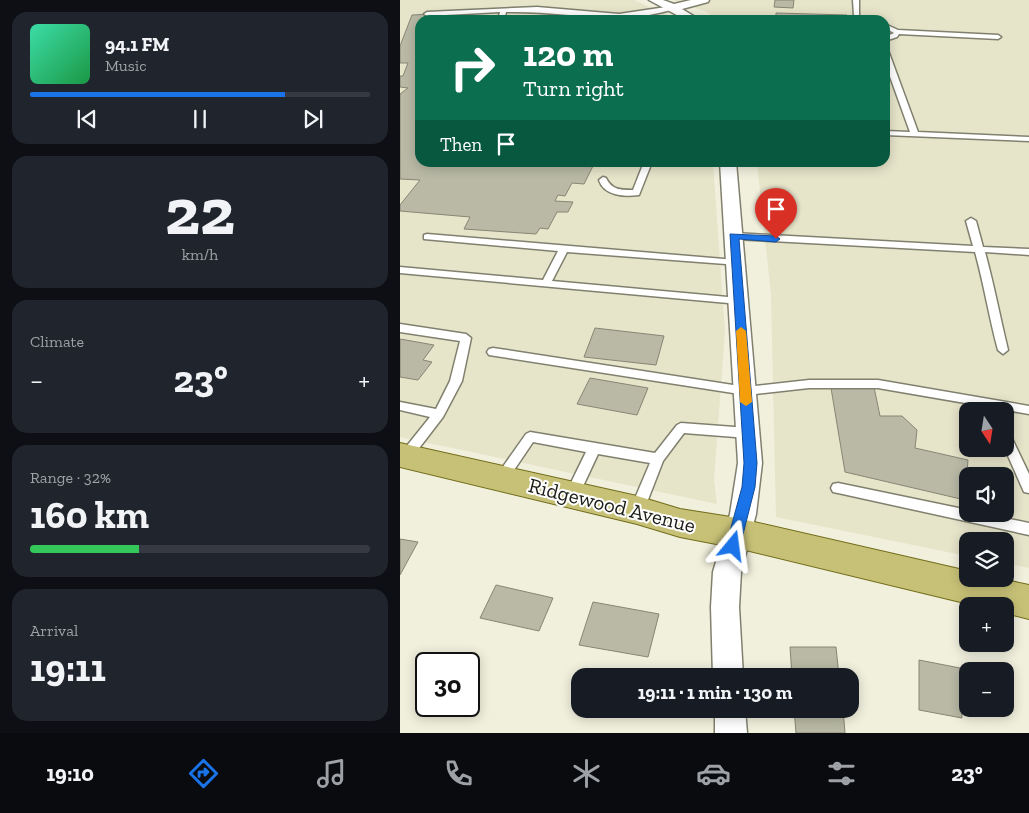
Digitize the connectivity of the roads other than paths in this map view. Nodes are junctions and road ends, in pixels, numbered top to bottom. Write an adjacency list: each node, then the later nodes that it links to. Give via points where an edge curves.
1 (654, 0): 4 (street)
2 (704, 0): 4 (street)
3 (856, 0): 11 (lane)
4 (673, 8): 9 (lane); 10 (street)
5 (503, 10): 6 (lane); 7 (lane); 8 (lane, via 551,10)
6 (428, 14)
7 (502, 15)
8 (583, 15)
9 (634, 15)
10 (685, 15)
11 (857, 15)
12 (890, 29): 13 (lane)
13 (896, 32): 14 (lane); 15 (lane)
14 (998, 37)
15 (890, 38)
16 (890, 68): 18 (lane)
17 (890, 133): 18 (lane)
18 (915, 134): 19 (lane)
19 (1029, 139)
20 (646, 167): 22 (lane, via 636,193 608,190)
21 (728, 167): 24 (street)
22 (603, 180)
23 (971, 220): 27 (lane)
24 (734, 236): 27 (lane); 29 (street)
25 (427, 237): 26 (lane)
26 (564, 248): 29 (lane); 31 (lane)
27 (979, 250): 28 (lane); 34 (lane)
28 (1029, 252)
29 (736, 262): 32 (street)
30 (400, 270): 31 (lane)
31 (546, 283): 32 (lane)
32 (739, 301): 36 (street)
33 (400, 328): 41 (lane, via 466,338 456,381)
34 (1003, 350)
35 (493, 352): 36 (lane)
36 (746, 392): 37 (lane, via 809,384 878,384); 42 (street)
37 (967, 402)
38 (400, 406): 41 (lane)
39 (1014, 409): 40 (lane)
40 (1029, 410)
41 (439, 414): 45 (lane)
42 (748, 433): 46 (lane, via 681,428); 53 (street, via 748,487)
43 (594, 448): 46 (lane); 47 (lane, via 530,437); 50 (lane)
44 (1014, 455): 49 (lane)
45 (403, 456): 47 (main road, Ridgewood Avenue)
46 (658, 459): 51 (lane)
47 (501, 478): 50 (main road, Ridgewood Avenue)
48 (838, 488): 52 (lane)
49 (1029, 488)
50 (572, 495): 51 (main road, Ridgewood Avenue)
51 (637, 510): 53 (main road, Ridgewood Avenue, via 680,523)
52 (1029, 530)
53 (737, 533): 54 (main road, Ridgewood Avenue); 55 (street, via 727,572)
54 (1029, 602)
55 (728, 668)
56 (731, 718): 57 (street)
57 (732, 733)

